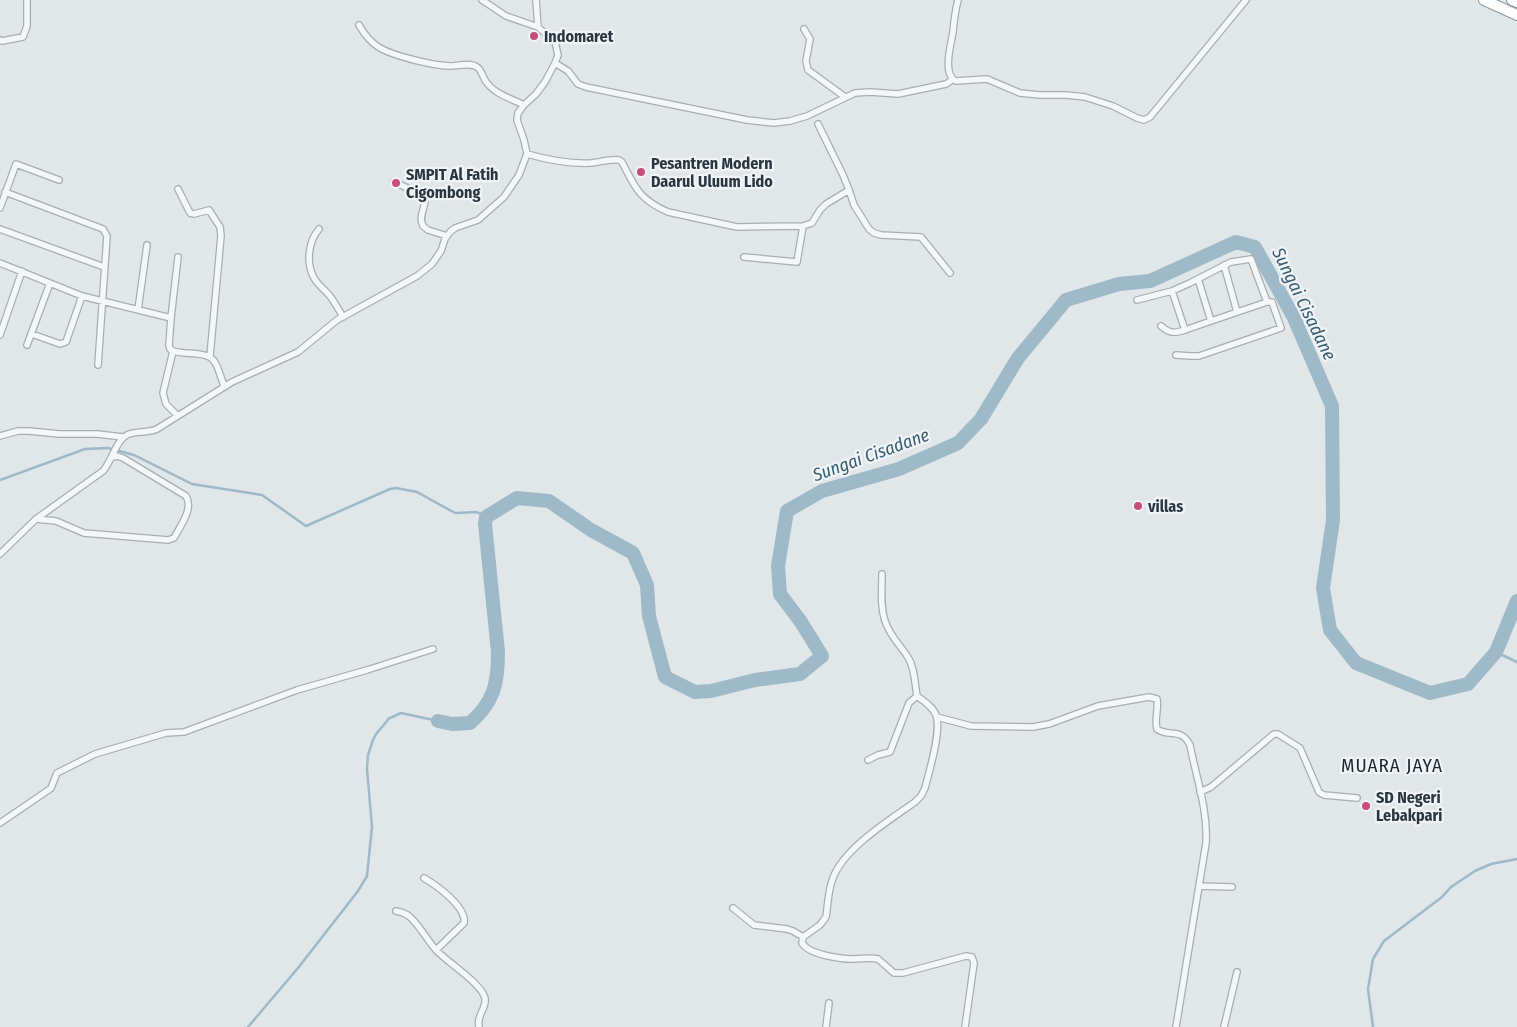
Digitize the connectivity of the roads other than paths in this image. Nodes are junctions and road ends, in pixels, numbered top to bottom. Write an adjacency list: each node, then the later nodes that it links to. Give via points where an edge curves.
1 (27, 0): 13 (street, via 27,26 23,37)
2 (482, 0): 11 (street, via 506,16)
3 (536, 0): 11 (street)
4 (958, 0): 15 (street, via 948,57)
5 (1246, 0): 15 (street, via 1146,120 1085,97 1030,95 1014,92 987,79)
6 (1484, 0): 9 (highway)
7 (1512, 0): 8 (highway)
8 (1517, 2)
9 (1517, 15)
10 (359, 25): 17 (street, via 366,37 391,53 436,64 475,66 488,85)
11 (538, 26): 14 (street, via 556,42 558,55)
12 (804, 29): 16 (street, via 810,39 806,58 808,70)
13 (0, 40)
14 (555, 64): 16 (street, via 586,87 768,123 802,118); 17 (street, via 540,89)
15 (952, 80): 16 (street, via 902,94 864,92)
16 (845, 98)
17 (524, 105): 19 (street, via 517,120)
18 (818, 124): 23 (street)
19 (527, 154): 26 (street, via 564,162 619,160 641,195 668,212 738,228); 29 (street, via 519,175 499,202 478,220 455,228)
20 (59, 180): 24 (street, via 18,164)
21 (394, 182): 29 (street, via 423,195 425,201 420,218 423,226)
22 (178, 189): 57 (street, via 190,213 209,210 221,231)
23 (849, 190): 26 (street, via 826,204 812,223); 37 (street, via 869,229 881,235 921,237)
24 (5, 192): 25 (street); 35 (street, via 103,229 107,236)
25 (0, 208)
26 (803, 226): 32 (street, via 797,262)
27 (0, 229): 35 (street)
28 (319, 229): 47 (street, via 310,243 310,264 314,278)
29 (447, 236): 47 (street, via 432,264 417,276)
30 (147, 245): 45 (street)
31 (178, 257): 48 (street)
32 (744, 257)
33 (0, 263): 36 (street)
34 (1224, 266): 38 (street); 44 (street, via 1251,259); 46 (street)
35 (104, 268): 43 (street)
36 (22, 272): 39 (street); 53 (street)
37 (950, 273)
38 (1198, 279): 40 (street); 49 (street)
39 (50, 283): 41 (street); 52 (street)
40 (1172, 291): 42 (street); 51 (street)
41 (82, 296): 43 (street); 52 (street, via 66,342 60,344)
42 (1137, 300)
43 (102, 302): 45 (street); 58 (street)
44 (1267, 302): 46 (street); 56 (street, via 1272,302 1281,328 1199,356)
45 (138, 310): 48 (street)
46 (1237, 312): 49 (street)
47 (343, 317): 59 (street, via 298,352)
48 (171, 318): 55 (street, via 169,345)
49 (1211, 321): 51 (street)
50 (1161, 326): 51 (street, via 1170,333)
51 (1185, 330)
52 (32, 334): 54 (street)
53 (0, 335)
54 (27, 345)
55 (173, 351): 57 (street); 60 (street, via 163,393 166,404)
56 (1176, 355)
57 (210, 356): 59 (street)
58 (98, 365)
59 (224, 386): 60 (street)
60 (177, 415): 62 (street, via 157,429 127,435)
61 (0, 436): 62 (street, via 29,431 97,434)
62 (121, 440): 63 (street)
63 (113, 456): 64 (street, via 103,471); 64 (street, via 123,458 186,496 188,510 174,538 84,533 62,522)
64 (36, 519): 65 (street)
65 (0, 554)
66 (882, 574): 68 (street, via 881,599 885,621 892,638 910,661)
67 (433, 649): 73 (street, via 297,690 184,732 166,733 95,754 58,773 47,791)
68 (917, 696): 69 (street); 70 (street, via 909,703 890,752)
69 (937, 717): 71 (street, via 971,726 1033,727 1098,706 1154,698 1158,702 1157,729 1180,734 1190,745); 79 (street, via 938,733 926,788 921,796 873,833 842,863 833,878 826,917)
70 (868, 760)
71 (1200, 792): 72 (street, via 1211,787 1278,734 1300,748 1319,792); 75 (street, via 1206,835)
72 (1357, 798)
73 (0, 823)
74 (424, 878): 80 (street, via 445,894 465,918 464,923)
75 (1199, 886): 76 (street); 86 (street)
76 (1232, 887)
77 (733, 908): 79 (street, via 754,925 786,929)
78 (396, 911): 80 (street, via 412,919)
79 (803, 937): 85 (street, via 803,946 814,951 845,959 878,959 894,973 972,957 974,963)
80 (436, 950): 83 (street, via 483,994 485,1004)
81 (1238, 972): 87 (street)
82 (830, 1003): 84 (street)
83 (479, 1027)
84 (826, 1027)
85 (965, 1027)
86 (1176, 1027)
87 (1224, 1027)

